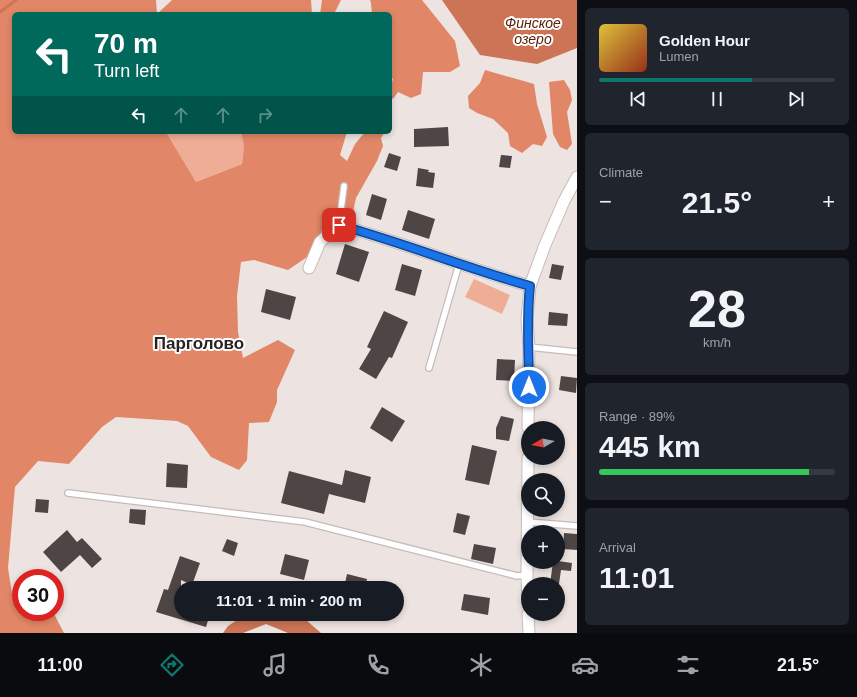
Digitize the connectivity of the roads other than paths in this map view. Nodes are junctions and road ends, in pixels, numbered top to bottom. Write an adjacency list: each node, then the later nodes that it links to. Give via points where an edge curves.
1 (577, 177): 6 (street, via 545,245)
2 (344, 186): 3 (lane)
3 (339, 225): 4 (street); 5 (street, via 320,242)
4 (459, 264): 6 (street); 9 (lane)
5 (309, 268)
6 (530, 286): 7 (street, via 527,319)
7 (529, 347): 8 (lane); 10 (street)
8 (577, 352)
9 (429, 368)
10 (528, 421)
11 (528, 465): 13 (street)
12 (68, 493): 15 (lane, via 305,522 517,576)
13 (528, 522): 14 (lane); 15 (street)
14 (577, 526)
15 (527, 575)
16 (528, 621): 17 (street)
17 (529, 633)

